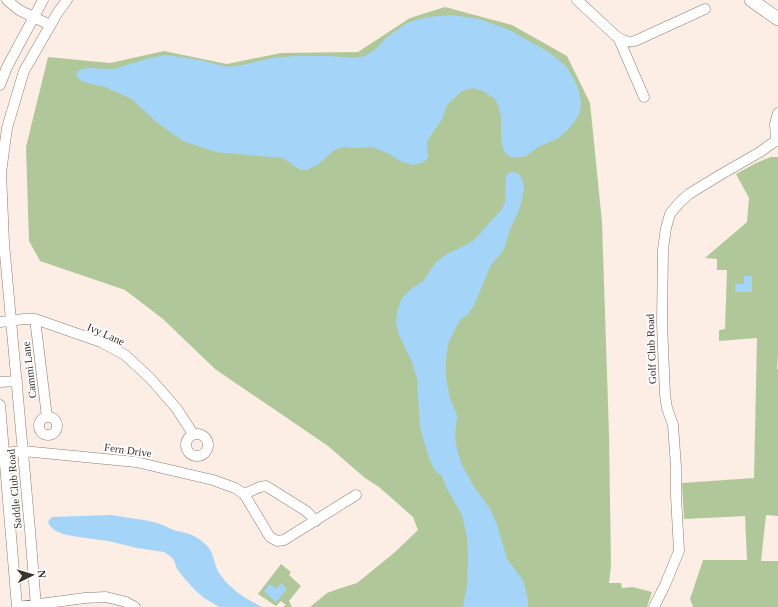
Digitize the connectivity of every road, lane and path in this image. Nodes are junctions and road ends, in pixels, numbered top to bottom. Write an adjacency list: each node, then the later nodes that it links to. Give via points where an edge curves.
1 (6, 0): 7 (street)
2 (43, 0): 7 (street)
3 (66, 0): 9 (street, Saddle Club Road)
4 (577, 0): 10 (street)
5 (751, 0): 8 (main road)
6 (704, 9): 10 (street, via 635,41 625,42)
7 (33, 17): 9 (street); 11 (street)
8 (778, 19)
9 (50, 25): 15 (street, Saddle Club Road, via 24,71 8,128)
10 (618, 37): 12 (street)
11 (0, 85)
12 (644, 97)
13 (778, 113): 14 (street, Golf Club Road, via 775,124)
14 (777, 140): 32 (street, Golf Club Road, via 689,194 670,214 666,228 663,249 662,323 665,396 673,425 679,551)
15 (1, 173): 17 (street, Saddle Club Road)
16 (36, 319): 17 (street, Ivy Lane); 22 (street, Cammi Lane); 23 (street, Ivy Lane, via 101,342 125,355 150,378 177,409)
17 (11, 320): 18 (street, Ivy Lane); 19 (street, Saddle Club Road)
18 (0, 322)
19 (16, 381): 20 (street); 24 (street, Saddle Club Road)
20 (0, 382)
21 (0, 405): 25 (street, Saddle Club Road)
22 (47, 417)
23 (193, 434)
24 (23, 451): 25 (street, Fern Drive); 26 (street, Fern Drive, via 136,462 213,480); 29 (street, Saddle Club Road)
25 (4, 453): 30 (street, Saddle Club Road)
26 (244, 494): 28 (street, via 266,486 306,511); 28 (street, via 270,537 277,541 284,540)
27 (356, 495): 28 (street)
28 (316, 521)
29 (36, 606): 30 (street); 31 (street, via 106,597)
30 (17, 607)
31 (135, 607)
32 (654, 607)

